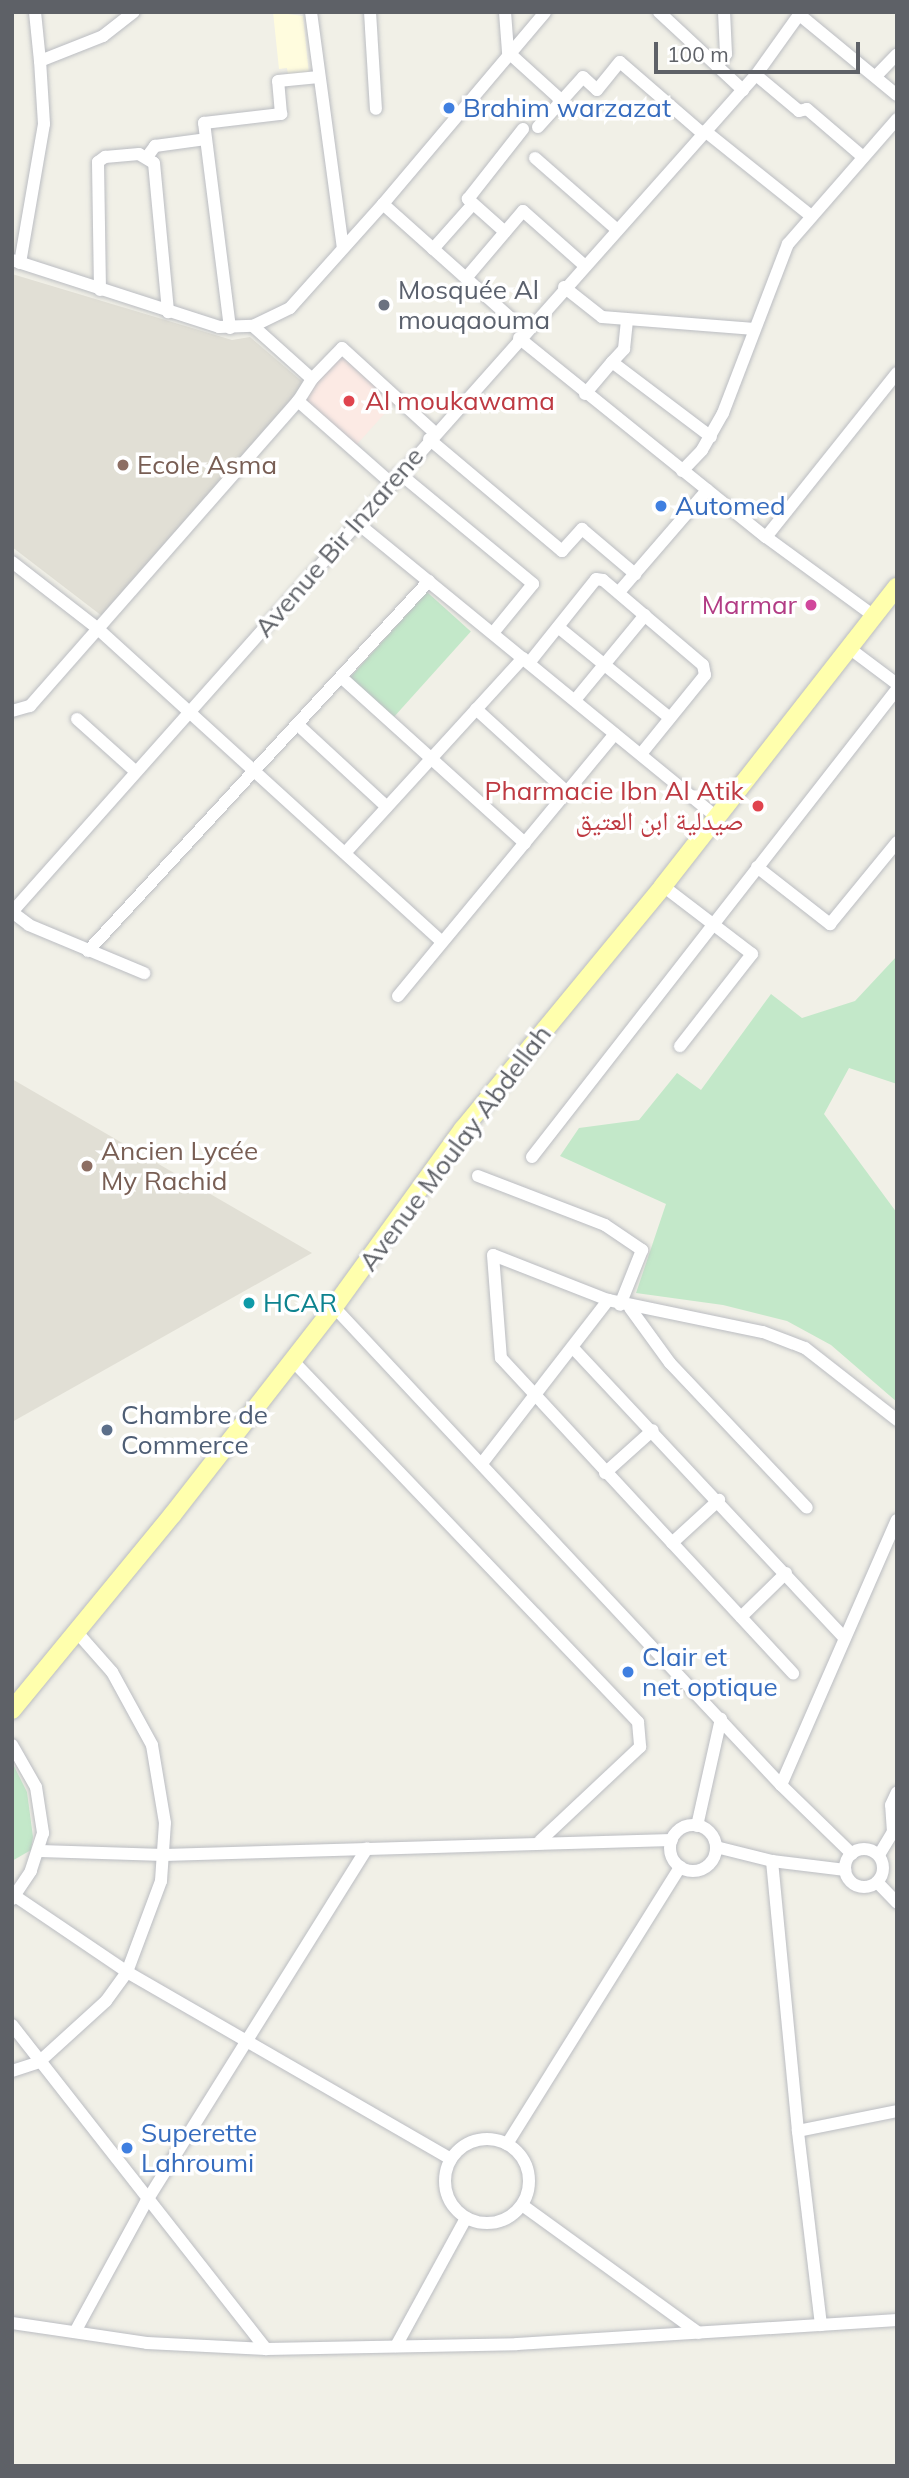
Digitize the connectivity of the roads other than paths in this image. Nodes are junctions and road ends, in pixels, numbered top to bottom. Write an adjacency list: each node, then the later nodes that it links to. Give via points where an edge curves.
1 (35, 12): 12 (street)
2 (134, 12): 12 (street, via 92,41)
3 (311, 12): 16 (street)
4 (370, 12): 20 (street)
5 (505, 12): 10 (street)
6 (545, 12): 10 (street)
7 (659, 12): 13 (street)
8 (724, 12): 13 (street, via 726,54)
9 (801, 14): 14 (street, Avenue Bir Inzarene); 15 (street)
10 (508, 52): 19 (street); 29 (street)
11 (897, 54): 15 (street)
12 (40, 61): 36 (street, via 44,124)
13 (717, 66): 17 (street)
14 (756, 75): 17 (street, Avenue Bir Inzarene); 27 (street, via 799,111 807,109)
15 (876, 76): 18 (street)
16 (319, 77): 25 (street, via 278,81 281,114 204,123); 34 (street)
17 (743, 90): 24 (street, Avenue Bir Inzarene)
18 (897, 95)
19 (562, 101): 22 (street); 24 (street, via 583,77 597,90 620,62)
20 (376, 109)
21 (897, 119): 27 (street)
22 (538, 127)
23 (523, 129): 30 (street, via 468,199)
24 (704, 132): 31 (street); 32 (street, Avenue Bir Inzarene)
25 (206, 139): 26 (street, via 155,146); 44 (street)
26 (147, 157): 40 (street, via 105,157 98,162); 41 (street, via 154,163)
27 (863, 157): 31 (street)
28 (535, 158): 32 (street)
29 (383, 204): 34 (street); 35 (street)
30 (474, 204): 33 (street); 35 (street)
31 (811, 216): 45 (street, via 788,244)
32 (617, 229): 37 (street, Avenue Bir Inzarene)
33 (505, 232): 37 (street, via 523,211); 38 (street)
34 (343, 248): 43 (street, via 290,308)
35 (433, 250): 38 (street)
36 (16, 262): 40 (street)
37 (584, 265): 39 (street, Avenue Bir Inzarene)
38 (466, 278): 46 (street)
39 (564, 287): 42 (street, via 601,317); 46 (street, Avenue Bir Inzarene)
40 (100, 290): 41 (street)
41 (168, 312): 44 (street)
42 (626, 320): 45 (street); 47 (street, via 624,349)
43 (253, 326): 44 (street); 49 (street)
44 (230, 328)
45 (755, 329): 53 (street)
46 (522, 334): 50 (street); 52 (street, Avenue Bir Inzarene)
47 (612, 362): 50 (street); 53 (street)
48 (897, 373): 58 (street)
49 (312, 379): 51 (street); 52 (street, via 342,348)
50 (585, 394): 54 (street)
51 (298, 401): 55 (street); 67 (street)
52 (432, 436): 55 (street, Avenue Bir Inzarene); 60 (street, via 562,551 582,529)
53 (711, 438): 54 (street)
54 (682, 471): 56 (street)
55 (395, 478): 57 (street, Avenue Bir Inzarene); 68 (street, via 533,584)
56 (706, 490): 58 (street); 60 (street)
57 (356, 522): 61 (street); 77 (street, Avenue Bir Inzarene)
58 (766, 537): 65 (street)
59 (12, 562): 67 (street)
60 (635, 574): 63 (street)
61 (429, 581): 68 (street); 72 (street)
62 (897, 586): 65 (main road, Avenue Moulay Abdellah)
63 (619, 592): 64 (street); 66 (street, via 596,579)
64 (645, 615): 71 (street); 78 (street, via 703,666 705,675)
65 (874, 616): 69 (main road, Avenue Moulay Abdellah)
66 (558, 627): 70 (street); 71 (street)
67 (97, 628): 76 (street, via 30,705); 77 (street)
68 (493, 633): 70 (street)
69 (849, 648): 73 (street); 88 (main road, Avenue Moulay Abdellah)
70 (526, 661): 74 (street); 75 (street)
71 (604, 664): 74 (street); 78 (street)
72 (341, 677): 80 (street); 83 (street)
73 (897, 686): 92 (street)
74 (575, 700): 81 (street)
75 (476, 709): 83 (street); 86 (street)
76 (12, 711)
77 (190, 711): 84 (street); 85 (street, Avenue Bir Inzarene)
78 (670, 718): 82 (street)
79 (76, 719): 85 (street)
80 (297, 724): 84 (street); 87 (street)
81 (615, 734): 82 (street); 86 (street)
82 (641, 754): 88 (street)
83 (430, 760): 87 (street); 90 (street)
84 (255, 770): 91 (street); 97 (street)
85 (136, 772): 94 (street, Avenue Bir Inzarene)
86 (567, 792): 90 (street)
87 (387, 807): 91 (street)
88 (717, 817): 93 (main road, Avenue Moulay Abdellah)
89 (897, 842): 92 (street, via 830,924)
90 (524, 843): 96 (street)
91 (345, 853): 96 (street)
92 (757, 867): 95 (street)
93 (663, 886): 95 (street); 104 (main road, Avenue Moulay Abdellah, via 463,1129)
94 (12, 912): 97 (street, via 29,925)
95 (712, 924): 100 (street, via 752,954); 101 (street)
96 (442, 942): 99 (street)
97 (88, 951): 98 (street)
98 (144, 973)
99 (398, 996)
100 (680, 1046)
101 (532, 1157)
102 (478, 1176): 103 (street, via 604,1225 642,1250)
103 (619, 1304): 105 (street); 107 (street, via 493,1255 501,1359); 108 (street, via 763,1332 805,1348); 113 (street)
104 (334, 1307): 106 (main road, Avenue Moulay Abdellah); 110 (street)
105 (574, 1349): 107 (street); 109 (street)
106 (292, 1360): 118 (main road, Avenue Moulay Abdellah, via 173,1514); 129 (street, via 638,1722 640,1747)
107 (537, 1397): 110 (street); 111 (street)
108 (897, 1420)
109 (653, 1430): 111 (street); 112 (street)
110 (483, 1462): 122 (street)
111 (606, 1473): 115 (street)
112 (719, 1500): 115 (street); 116 (street)
113 (807, 1507)
114 (897, 1520): 119 (street)
115 (671, 1543): 117 (street)
116 (786, 1573): 117 (street); 119 (street)
117 (741, 1617): 120 (street)
118 (75, 1630): 121 (main road, Avenue Moulay Abdellah); 134 (street, via 112,1672 152,1745 165,1822)
119 (844, 1638): 124 (street)
120 (793, 1673)
121 (12, 1710)
122 (721, 1719): 124 (street); 126 (street)
123 (12, 1745): 132 (street, via 38,1795 43,1817)
124 (781, 1785): 133 (street)
125 (897, 1792): 127 (street, via 891,1805)
126 (697, 1826): 128 (street, via 682,1828); 130 (street, via 710,1833)
127 (895, 1834): 136 (street)
128 (672, 1840): 129 (street); 137 (street, via 671,1855)
129 (540, 1841): 131 (street)
130 (716, 1847): 135 (street); 137 (street, via 708,1866 694,1871)
131 (367, 1848): 134 (street); 144 (street)
132 (40, 1851): 134 (street); 140 (street)
133 (852, 1854): 136 (street, via 863,1849); 138 (street)
134 (164, 1855): 142 (street, via 158,1891)
135 (772, 1861): 138 (street); 148 (street)
136 (886, 1862): 139 (street)
137 (680, 1867): 149 (street)
138 (845, 1870): 139 (street, via 854,1885 866,1887)
139 (877, 1882): 141 (street)
140 (13, 1896): 142 (street)
141 (897, 1903)
142 (127, 1972): 144 (street); 145 (street, via 106,2001)
143 (12, 2025): 145 (street)
144 (245, 2040): 150 (street); 151 (street)
145 (39, 2062): 146 (street); 151 (street)
146 (12, 2071)
147 (897, 2111): 148 (street)
148 (798, 2131): 156 (street)
149 (507, 2144): 150 (street, via 481,2140 464,2146); 152 (street, via 521,2155 528,2171)
150 (451, 2159): 153 (street, via 446,2192)
151 (146, 2202): 157 (street); 160 (street)
152 (522, 2205): 153 (street, via 501,2221 483,2223); 158 (street)
153 (466, 2218): 159 (street)
154 (897, 2320): 156 (street)
155 (12, 2323): 157 (street)
156 (821, 2325): 158 (street)
157 (75, 2332): 160 (street, via 147,2343)
158 (699, 2333): 159 (street)
159 (396, 2346): 160 (street)
160 (266, 2349)

